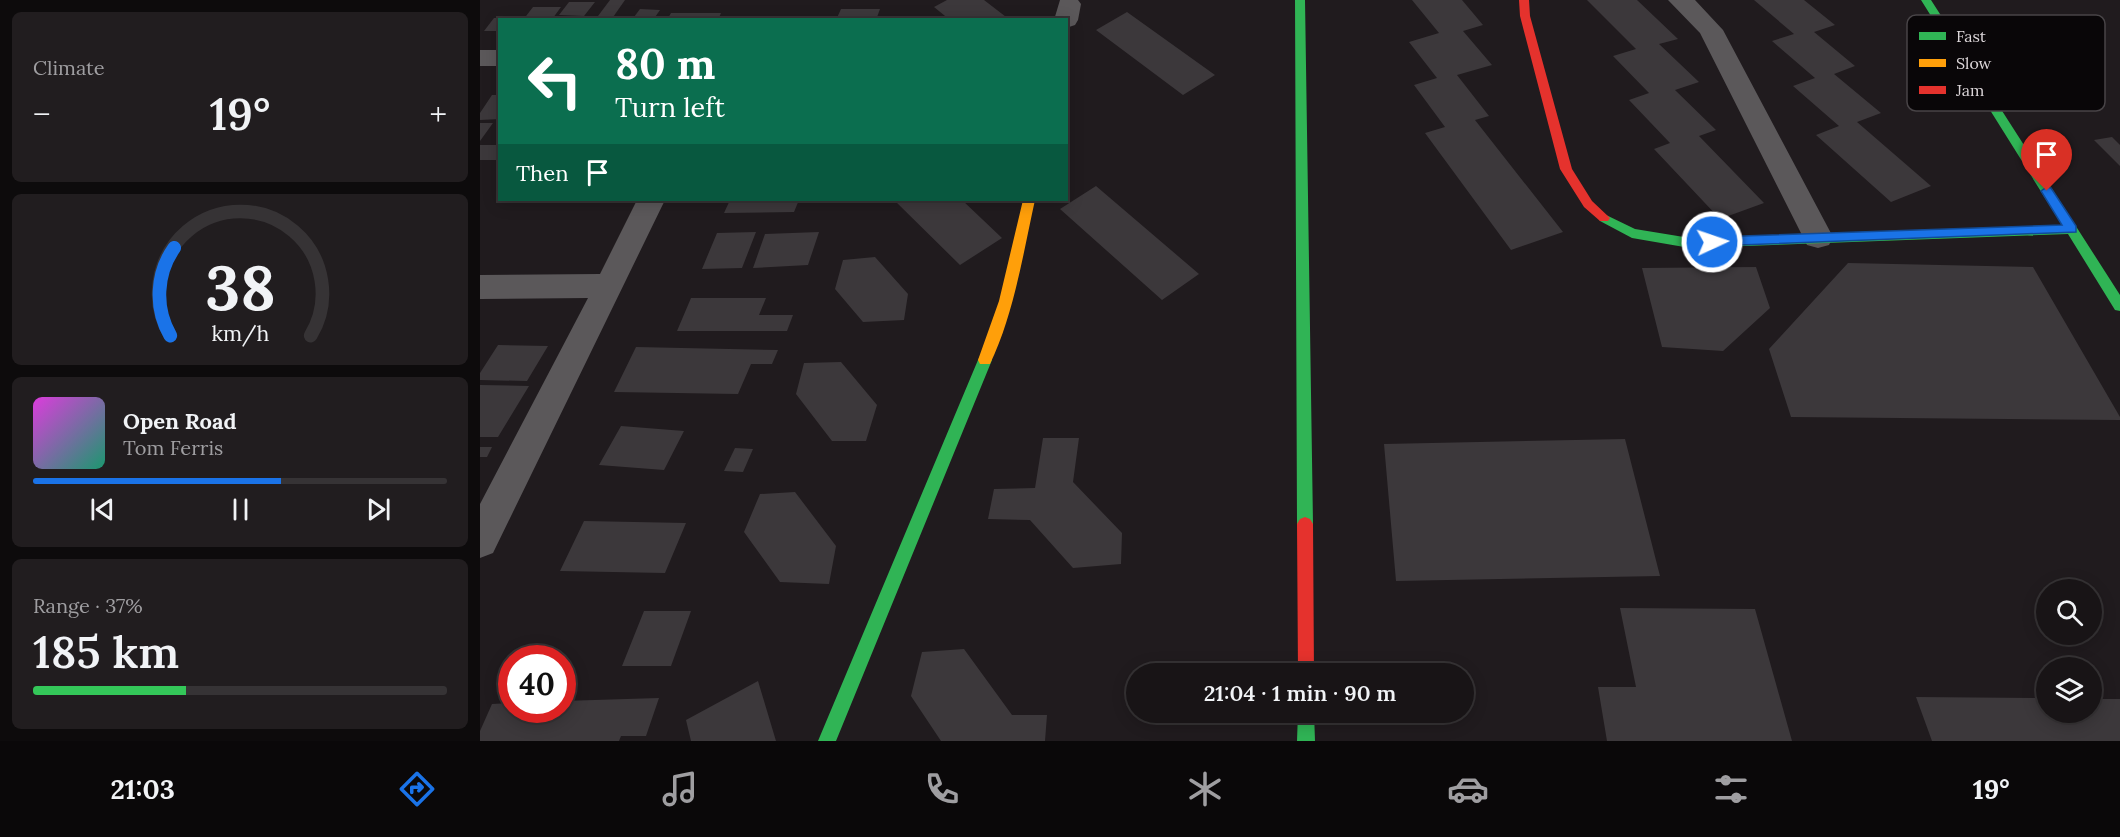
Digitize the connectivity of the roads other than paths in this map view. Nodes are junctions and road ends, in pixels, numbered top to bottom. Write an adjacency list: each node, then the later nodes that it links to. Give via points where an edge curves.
1 (1300, 0): 17 (street)
2 (1524, 0): 12 (street, via 1566,169 1576,190 1600,216 1625,231 1657,240 1690,243)
3 (1680, 0): 12 (street, via 1711,30)
4 (1926, 0): 5 (street)
5 (1935, 15)
6 (480, 58): 7 (street)
7 (498, 58)
8 (1996, 111): 11 (street)
9 (651, 201): 13 (street)
10 (1029, 201): 19 (street, via 997,330)
11 (2071, 229): 12 (street); 15 (street)
12 (1818, 237)
13 (610, 286): 14 (street); 16 (street)
14 (480, 287)
15 (2120, 306)
16 (480, 541)
17 (1306, 663)
18 (1306, 723): 20 (street)
19 (827, 741)
20 (1306, 741)

